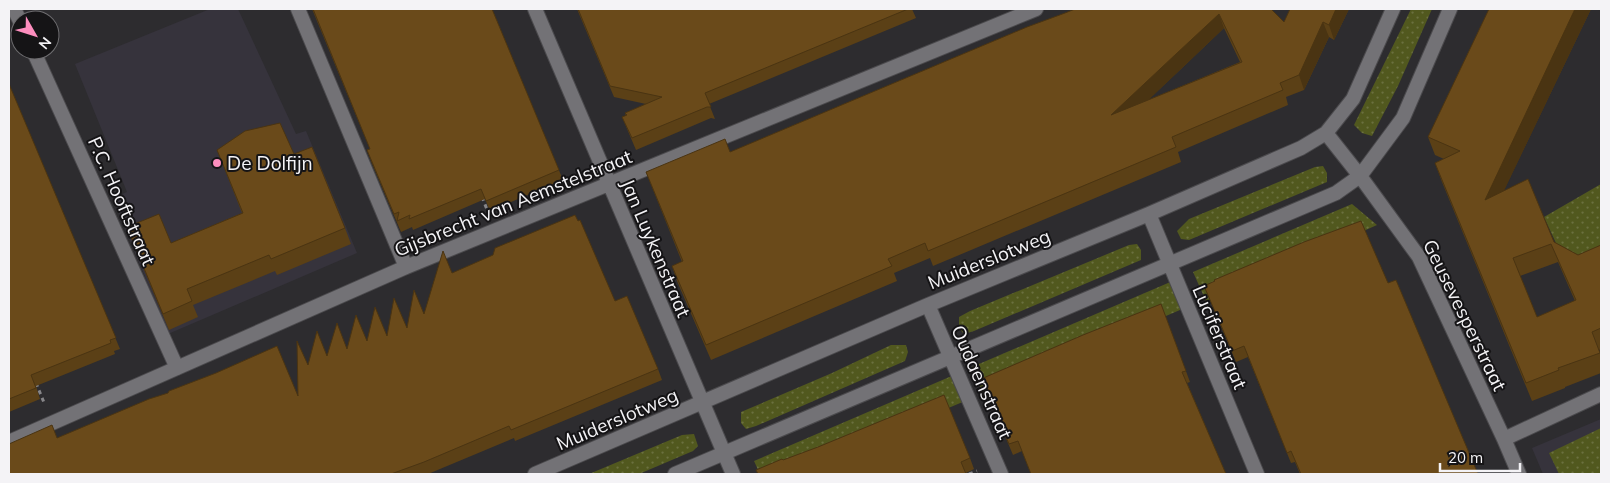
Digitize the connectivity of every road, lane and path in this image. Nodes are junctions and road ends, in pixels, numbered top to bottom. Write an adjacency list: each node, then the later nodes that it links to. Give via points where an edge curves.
1 (298, 9): 14 (street)
2 (535, 9): 9 (street, Jan Luykenstraat)
3 (1036, 9): 9 (street, Gijsbrecht van Aemstelstraat)
4 (1393, 9): 7 (street, Muiderslotweg, via 1353,99)
5 (1450, 9): 8 (street, via 1404,118)
6 (38, 60): 17 (street, P.C. Hooftstraat)
7 (1326, 133): 8 (street, Geusevesperstraat); 11 (street, Muiderslotweg, via 1301,148)
8 (1360, 176): 13 (street, via 1336,193); 22 (street, Geusevesperstraat, via 1419,257)
9 (608, 184): 12 (street, Gijsbrecht van Aemstelstraat); 20 (street, Jan Luykenstraat)
10 (481, 194): 12 (path)
11 (1149, 214): 13 (street, Luciferstraat); 15 (street, Muiderslotweg)
12 (496, 230): 14 (street, Gijsbrecht van Aemstelstraat)
13 (1170, 265): 16 (street); 29 (street, Luciferstraat)
14 (406, 267): 17 (street, Gijsbrecht van Aemstelstraat)
15 (928, 305): 16 (street, Oudaenstraat); 20 (street, Muiderslotweg)
16 (951, 357): 24 (street); 28 (street, Oudaenstraat)
17 (177, 368): 21 (street, Gijsbrecht van Aemstelstraat)
18 (34, 379): 21 (path)
19 (1601, 394): 22 (street)
20 (702, 403): 24 (street, Jan Luykenstraat); 25 (street, Muiderslotweg)
21 (52, 423): 23 (street, Gijsbrecht van Aemstelstraat)
22 (1504, 439): 30 (street, Geusevesperstraat)
23 (9, 442)
24 (724, 453): 26 (street); 27 (street, Jan Luykenstraat)
25 (535, 474)
26 (675, 474)
27 (732, 474)
28 (1001, 474)
29 (1257, 474)
30 (1519, 474)

